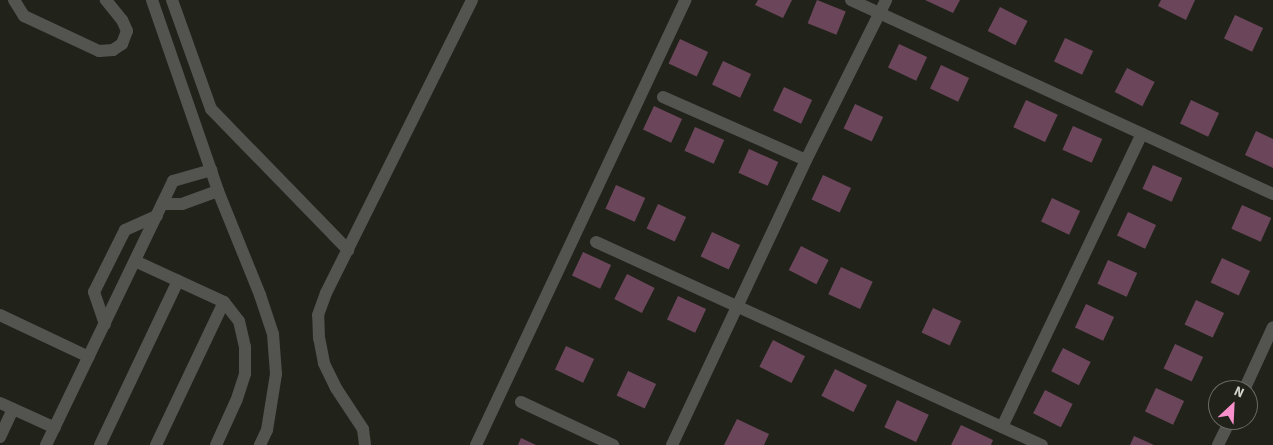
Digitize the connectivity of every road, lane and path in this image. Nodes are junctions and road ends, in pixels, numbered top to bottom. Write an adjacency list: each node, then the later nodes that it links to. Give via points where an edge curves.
1 (14, 0): 2 (street, via 24,16 99,51 114,50 122,44 127,31)
2 (106, 0)
3 (152, 0): 13 (street)
4 (172, 0): 19 (street, via 211,109)
5 (472, 0): 19 (street)
6 (685, 0): 42 (street)
7 (851, 0): 9 (street)
8 (886, 0): 9 (street)
9 (880, 13): 11 (street); 12 (street)
10 (663, 97): 12 (street)
11 (1142, 134): 15 (street); 32 (street)
12 (806, 160): 23 (street)
13 (211, 170): 14 (street); 16 (street, via 173,181)
14 (218, 190): 16 (street, via 182,204); 40 (street, via 274,334 276,374 267,430)
15 (1273, 194)
16 (162, 204): 17 (street)
17 (157, 216): 20 (street); 25 (street, via 125,230 94,292)
18 (596, 242): 23 (street)
19 (348, 250): 41 (street, via 318,315 319,338 324,363 363,430)
20 (135, 261): 21 (street); 25 (street)
21 (178, 281): 22 (street); 37 (street)
22 (224, 302): 38 (street); 39 (street, via 239,321 245,347 245,374)
23 (738, 307): 32 (street); 44 (street)
24 (0, 315): 27 (street)
25 (105, 324): 27 (street)
26 (1273, 327): 28 (street)
27 (89, 357): 33 (street)
28 (1249, 380)
29 (521, 402): 43 (street)
30 (0, 403): 31 (street)
31 (13, 409): 33 (street); 35 (street)
32 (1002, 427): 45 (street)
33 (55, 428): 36 (street)
34 (1225, 430): 46 (street)
35 (0, 437)
36 (46, 445)
37 (100, 445)
38 (156, 445)
39 (216, 445)
40 (260, 445)
41 (365, 445)
42 (476, 445)
43 (613, 445)
44 (672, 445)
45 (1042, 445)
46 (1218, 445)

